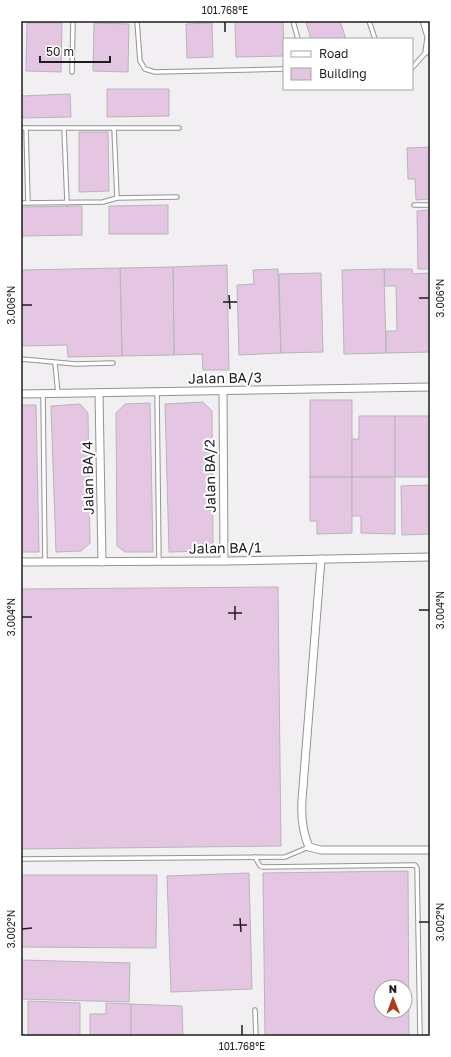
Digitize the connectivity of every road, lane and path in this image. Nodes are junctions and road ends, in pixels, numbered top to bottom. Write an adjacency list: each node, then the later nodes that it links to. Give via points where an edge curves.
1 (73, 21): 11 (lane)
2 (137, 21): 10 (lane, via 139,56 145,69 155,72)
3 (293, 21): 6 (lane)
4 (369, 21): 7 (lane)
5 (424, 21): 8 (street, via 429,37)
6 (298, 38)
7 (375, 38)
8 (427, 51): 9 (lane)
9 (413, 67)
10 (283, 69)
11 (72, 72)
12 (21, 128): 13 (lane)
13 (26, 128): 14 (lane); 20 (lane)
14 (64, 128): 15 (lane); 21 (lane)
15 (114, 128): 16 (lane); 17 (lane)
16 (179, 128)
17 (117, 198): 18 (lane); 21 (lane, via 104,202)
18 (177, 198)
19 (21, 203): 20 (lane)
20 (28, 203): 21 (lane)
21 (67, 203)
22 (414, 205): 23 (lane)
23 (430, 205)
24 (21, 359): 25 (lane)
25 (55, 363): 26 (lane); 33 (lane)
26 (113, 363)
27 (430, 387): 28 (street, Jalan BA/3)
28 (223, 391): 29 (street, Jalan BA/3); 36 (street, Jalan BA/2)
29 (157, 392): 30 (street, Jalan BA/3); 40 (lane)
30 (100, 393): 33 (street, Jalan BA/3); 39 (street, Jalan BA/4)
31 (21, 394): 32 (street, Jalan BA/3)
32 (43, 394): 33 (street, Jalan BA/3); 38 (lane)
33 (58, 394)
34 (430, 557): 35 (street, Jalan BA/1)
35 (321, 559): 36 (street, Jalan BA/1); 41 (street, via 301,821)
36 (224, 561): 40 (street, Jalan BA/1)
37 (21, 562): 38 (street, Jalan BA/1)
38 (45, 562): 39 (street, Jalan BA/1)
39 (102, 562): 40 (street, Jalan BA/1)
40 (159, 562)
41 (309, 847): 42 (street, via 321,850); 43 (lane, via 285,857)
42 (430, 850)
43 (255, 857): 44 (lane); 47 (lane, via 263,867 415,865)
44 (21, 859)
45 (255, 1010): 46 (lane)
46 (256, 1036)
47 (420, 1036)

